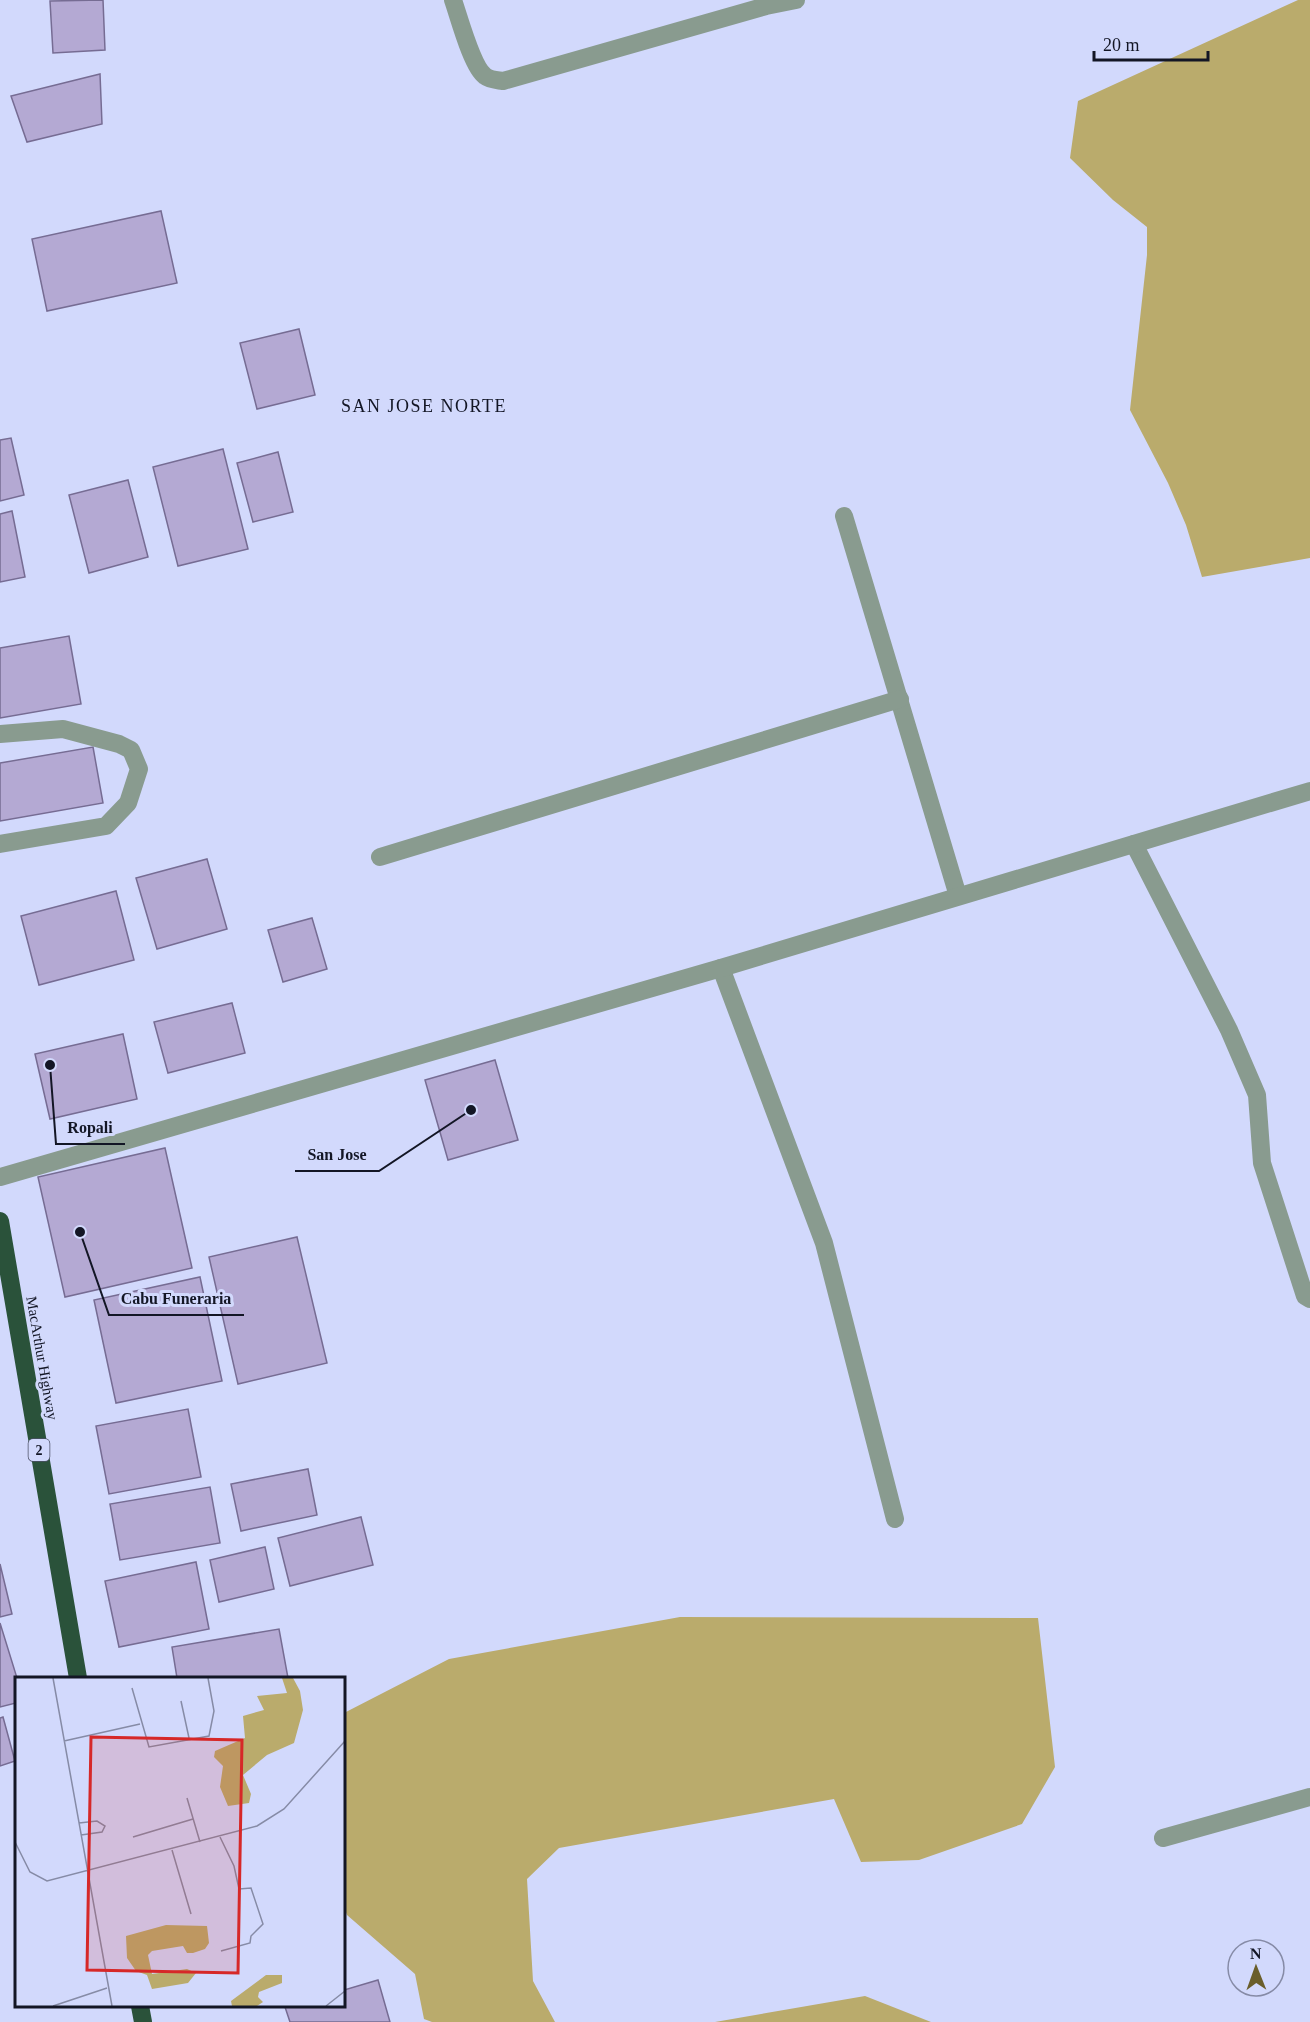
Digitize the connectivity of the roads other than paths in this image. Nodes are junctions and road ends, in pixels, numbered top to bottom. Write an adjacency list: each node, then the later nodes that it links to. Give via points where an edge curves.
1 (453, 0): 2 (street, via 476,67 484,76 503,81)
2 (796, 0)
3 (844, 516): 4 (street)
4 (900, 699): 9 (street); 10 (street)
5 (0, 734): 7 (street, via 63,729 125,747 139,768 128,803 106,825)
6 (1310, 791): 8 (street)
7 (0, 844)
8 (1134, 844): 10 (street); 14 (street, via 1229,1030 1257,1095 1262,1164 1305,1296)
9 (380, 857)
10 (958, 896): 11 (street)
11 (721, 968): 12 (street); 15 (street, via 824,1243)
12 (0, 1177)
13 (0, 1221): 16 (highway, MacArthur Highway / 2)
14 (1310, 1299)
15 (895, 1519)
16 (78, 1677)
17 (1310, 1797): 18 (street)
18 (1163, 1838)
19 (140, 2007): 20 (highway)
20 (143, 2022)

